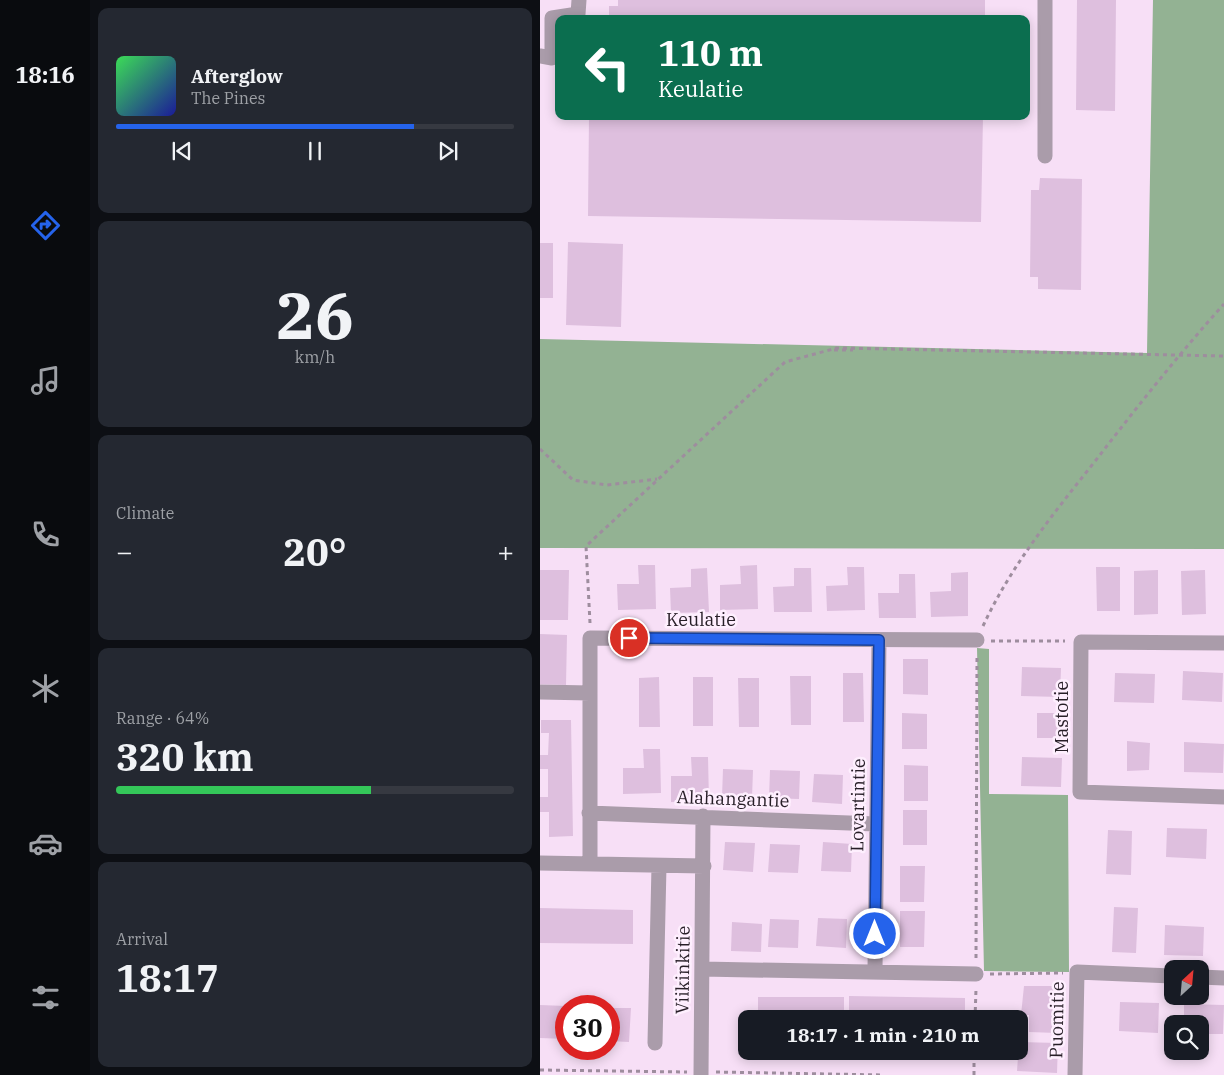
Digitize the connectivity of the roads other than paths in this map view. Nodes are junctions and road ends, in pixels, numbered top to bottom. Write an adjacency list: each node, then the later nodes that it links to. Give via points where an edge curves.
1 (579, 0): 3 (street, via 578,14)
2 (1044, 0): 6 (street)
3 (572, 15)
4 (555, 18): 5 (street, via 552,18 552,58)
5 (540, 56)
6 (1045, 156)
7 (879, 640): 8 (street, Keulatie); 11 (street, Keulatie, via 590,638); 15 (street, Lovartintie)
8 (977, 640)
9 (1224, 644): 12 (street, Mastotie, via 1081,642 1080,792)
10 (540, 692): 11 (street)
11 (590, 693): 13 (street)
12 (1224, 797)
13 (589, 813): 14 (street, Alahangantie); 17 (street)
14 (703, 816): 15 (street, Alahangantie); 19 (street, Viikinkitie)
15 (876, 824): 21 (street, Lovartintie)
16 (540, 863): 17 (street)
17 (590, 864): 18 (street)
18 (659, 866): 19 (street); 26 (street)
19 (704, 866): 20 (street, Viikinkitie)
20 (702, 969): 21 (street); 27 (street, Viikinkitie)
21 (875, 970): 22 (street)
22 (976, 974)
23 (1164, 976): 28 (street, Puomitie, via 1076,972)
24 (1209, 977): 25 (street)
25 (1224, 978)
26 (655, 1043)
27 (701, 1073)
28 (1075, 1075)

